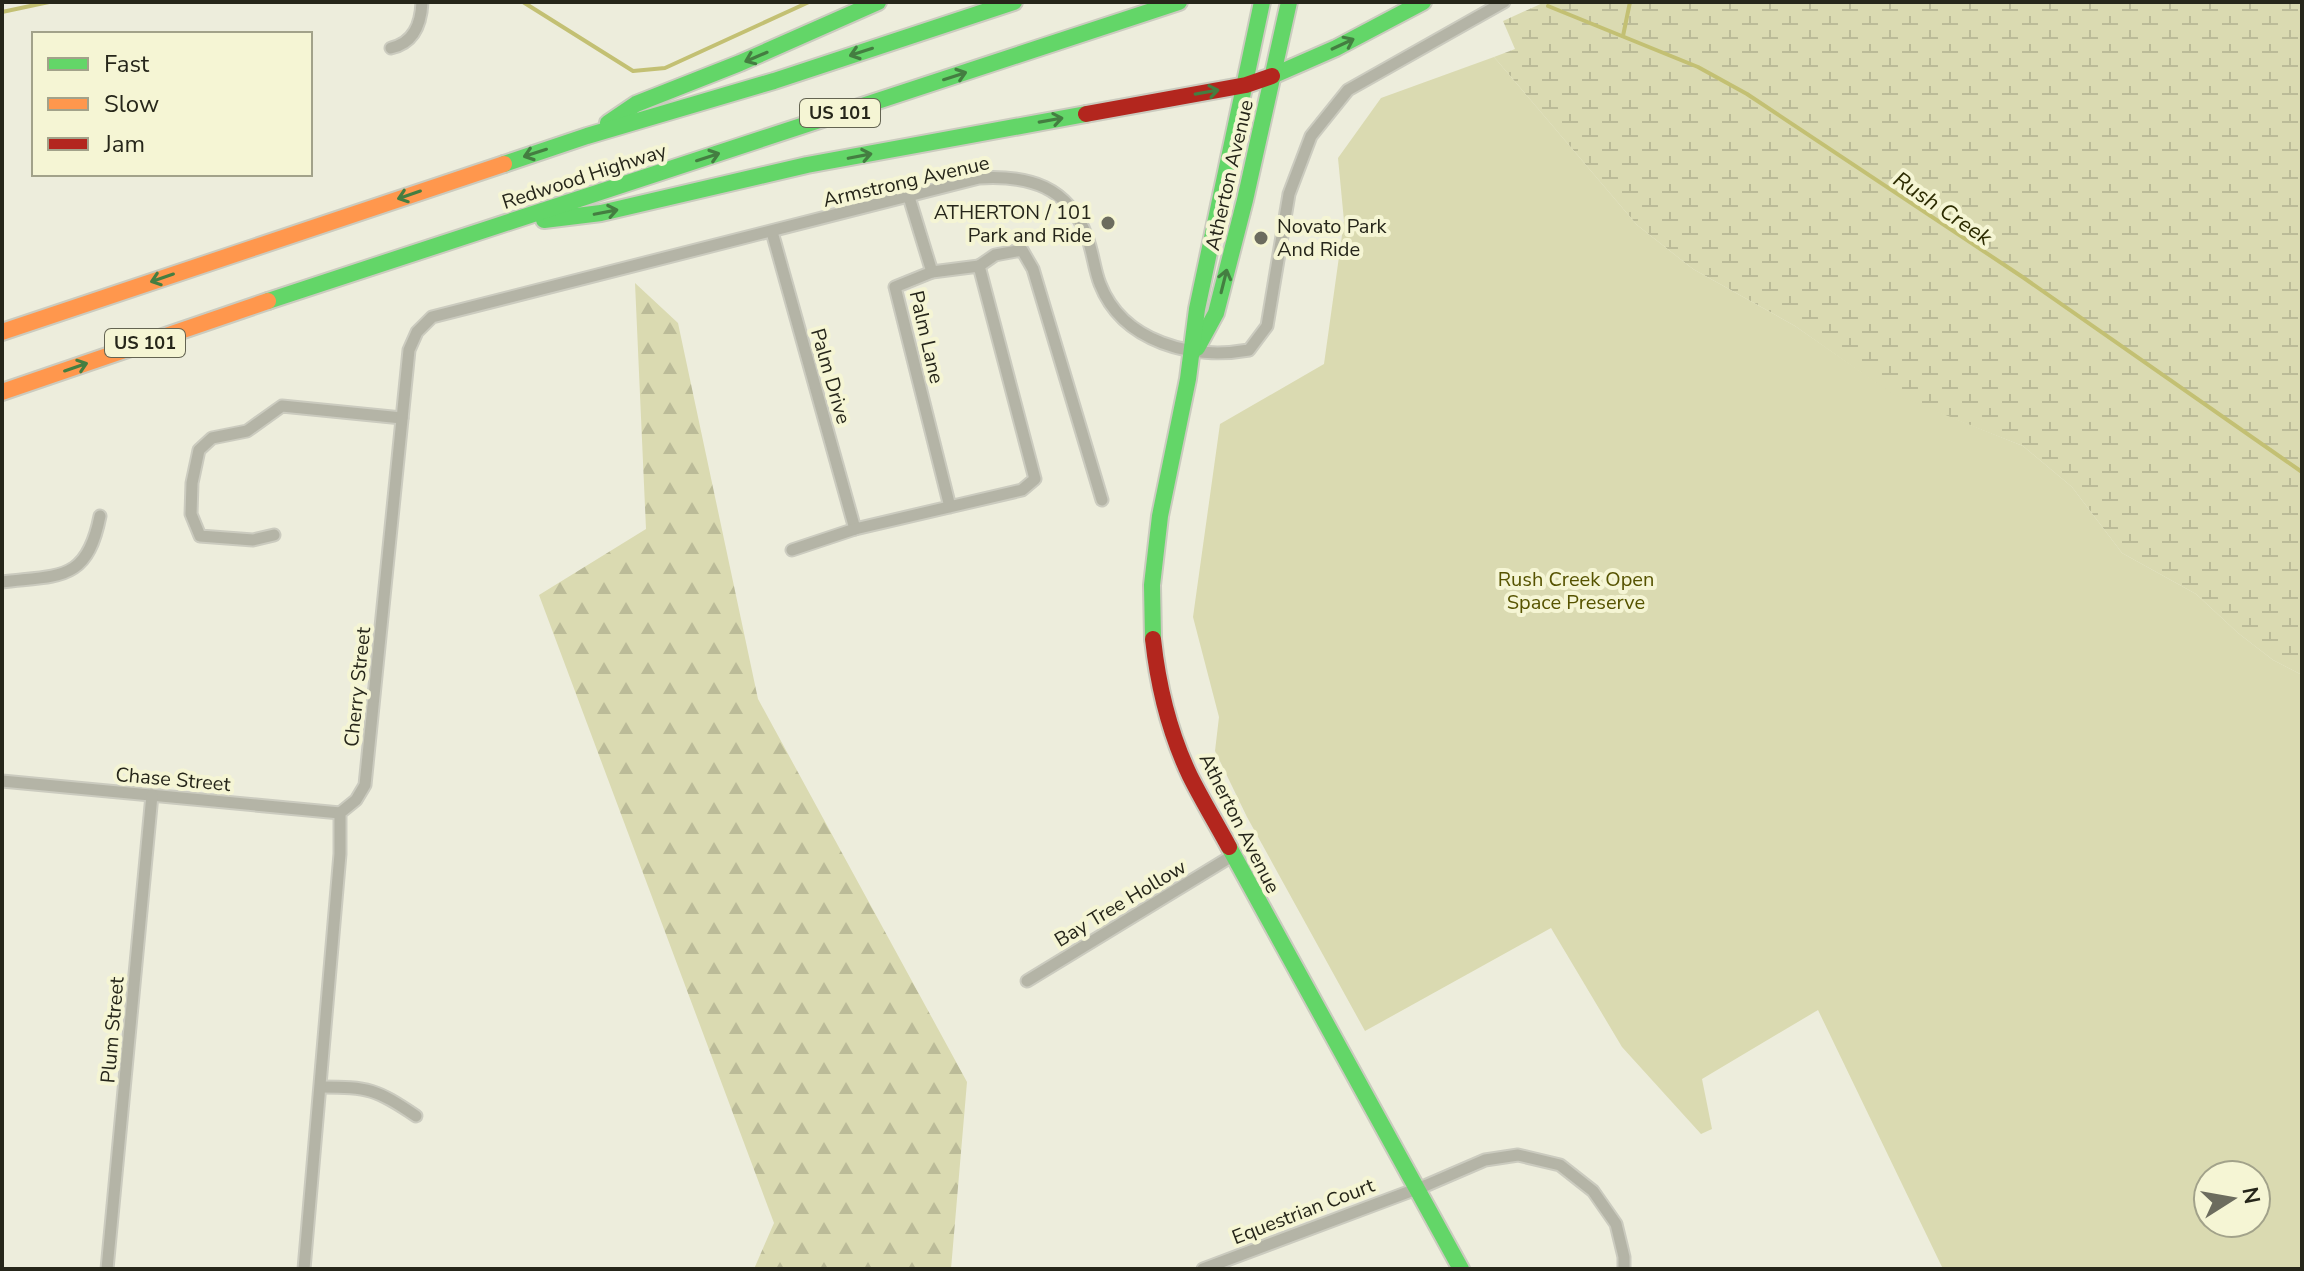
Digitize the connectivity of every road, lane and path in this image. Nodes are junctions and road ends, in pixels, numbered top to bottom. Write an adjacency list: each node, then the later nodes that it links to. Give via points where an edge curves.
1 (422, 2): 9 (street, via 414,35)
2 (878, 2): 12 (main road, one-way to 12, via 636,104)
3 (1014, 2): 12 (main road, Redwood Highway / US 101, one-way to 12)
4 (1179, 2): 14 (main road, Redwood Highway / US 101, one-way to 4)
5 (1289, 2): 10 (main road, Atherton Avenue)
6 (1423, 2): 10 (main road, one-way to 6)
7 (1504, 2): 20 (street, Armstrong Avenue, via 1348,90 1311,136 1289,194 1267,326 1249,350)
8 (1261, 7): 11 (main road, Atherton Avenue)
9 (391, 48)
10 (1273, 77): 11 (main road); 20 (main road, Atherton Avenue, one-way to 10, via 1216,313)
11 (1246, 85): 14 (main road, one-way to 11, via 601,213 807,165); 20 (main road, Atherton Avenue, via 1197,309)
12 (587, 136): 19 (main road, Redwood Highway / US 101, one-way to 19)
13 (909, 197): 15 (street, Armstrong Avenue); 18 (street); 20 (street, Armstrong Avenue, via 979,178 1008,176 1053,191 1072,208 1087,236 1100,284 1124,322)
14 (501, 225): 21 (main road, Redwood Highway / US 101, one-way to 14)
15 (772, 232): 16 (street, Armstrong Avenue); 26 (street, Palm Drive)
16 (637, 264): 22 (street, Cherry Street, via 432,317 409,350)
17 (979, 266): 18 (street, Palm Lane); 23 (street, Palm Lane, via 995,255 1022,250 1033,269); 24 (street, via 1035,479 1022,490)
18 (932, 272): 24 (street, Palm Lane, via 895,287)
19 (2, 332)
20 (1195, 353): 33 (main road, Atherton Avenue, via 1158,532 1152,631 1167,717 1189,774)
21 (2, 392)
22 (402, 418): 27 (street, via 282,406 247,431 205,444 192,483 191,514 200,536 253,540); 32 (street, Cherry Street, via 365,785)
23 (1102, 500)
24 (950, 507): 26 (street)
25 (100, 516): 29 (street, via 94,545 80,565 63,574)
26 (855, 529): 28 (street)
27 (274, 535)
28 (792, 550)
29 (2, 582)
30 (2, 781): 31 (street, Chase Street)
31 (152, 795): 32 (street, Chase Street); 38 (street, Plum Street)
32 (340, 813): 35 (street)
33 (1232, 856): 34 (street, Bay Tree Hollow); 37 (main road, Atherton Avenue)
34 (1027, 981)
35 (321, 1087): 36 (street, via 360,1087 385,1095); 39 (street)
36 (416, 1116)
37 (1416, 1189): 40 (street, Equestrian Court); 41 (main road, Atherton Avenue); 42 (street, Equestrian Court, via 1485,1160 1518,1155 1560,1165 1593,1191 1611,1215)
38 (107, 1269)
39 (304, 1269)
40 (1203, 1269)
41 (1461, 1269)
42 (1624, 1269)

